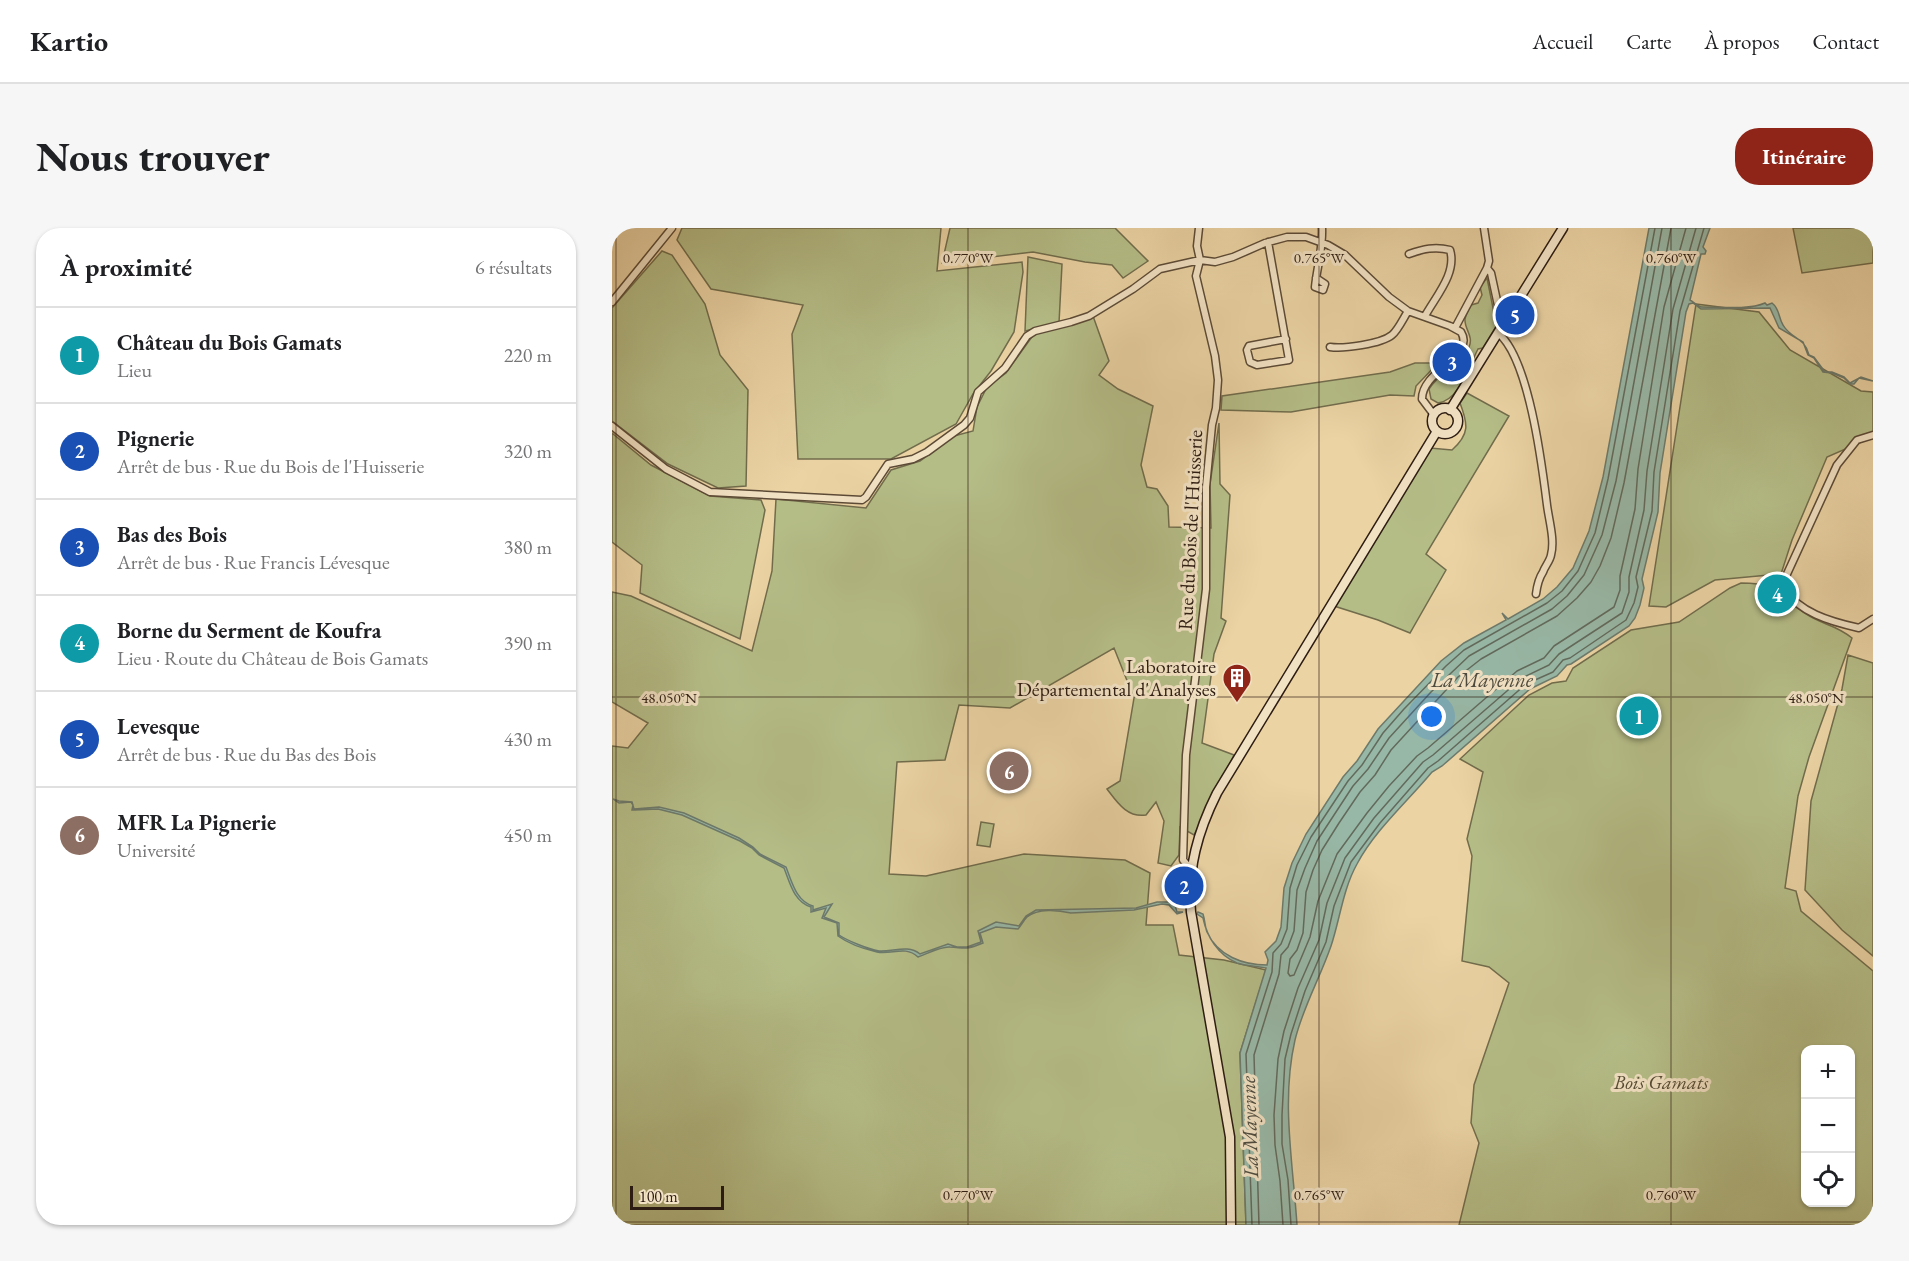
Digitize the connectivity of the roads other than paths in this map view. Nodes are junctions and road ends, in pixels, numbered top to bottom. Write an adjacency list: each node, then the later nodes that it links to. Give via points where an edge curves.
1 (672, 228): 12 (street)
2 (1199, 228): 9 (street, Rue du Bois de l'Huisserie)
3 (1322, 228): 7 (street)
4 (1484, 228): 10 (street)
5 (1563, 228): 15 (main road)
6 (1269, 242): 7 (street, via 1296,236); 9 (street, via 1233,258); 18 (street)
7 (1323, 242): 11 (street); 13 (street, via 1346,255)
8 (1409, 254): 14 (street, via 1440,247 1450,250 1453,260)
9 (1200, 260): 22 (street, via 1160,269 1089,316 1042,328 1027,336 1005,368 978,392 964,425 927,452 888,464 862,500 710,492 666,470); 27 (street, Rue du Bois de l'Huisserie, via 1196,276 1218,380 1206,488 1206,589 1186,755 1183,860)
10 (1487, 268): 15 (street, via 1498,310); 16 (street)
11 (1316, 278)
12 (612, 302)
13 (1408, 311): 14 (street); 19 (street, via 1393,335 1385,340)
14 (1425, 316): 16 (street)
15 (1508, 319): 17 (main road)
16 (1455, 328): 21 (street, via 1464,336 1462,349 1423,388 1422,399)
17 (1498, 333): 20 (main road); 25 (street, via 1508,344 1522,376 1542,471 1552,542 1551,557)
18 (1286, 339): 18 (street, via 1289,360 1257,365 1250,362 1250,346)
19 (1330, 346)
20 (1450, 410): 21 (main road, via 1443,408); 23 (main road, via 1457,419 1456,428 1445,434)
21 (1434, 415): 23 (main road, via 1433,426)
22 (612, 426)
23 (1437, 431): 27 (main road, via 1217,793 1201,830)
24 (1873, 435): 26 (street, via 1857,440 1837,465 1781,587 1808,612 1834,622 1859,628)
25 (1536, 594)
26 (1873, 619)
27 (1191, 869): 28 (main road, via 1191,912 1230,1137)
28 (1231, 1225)

